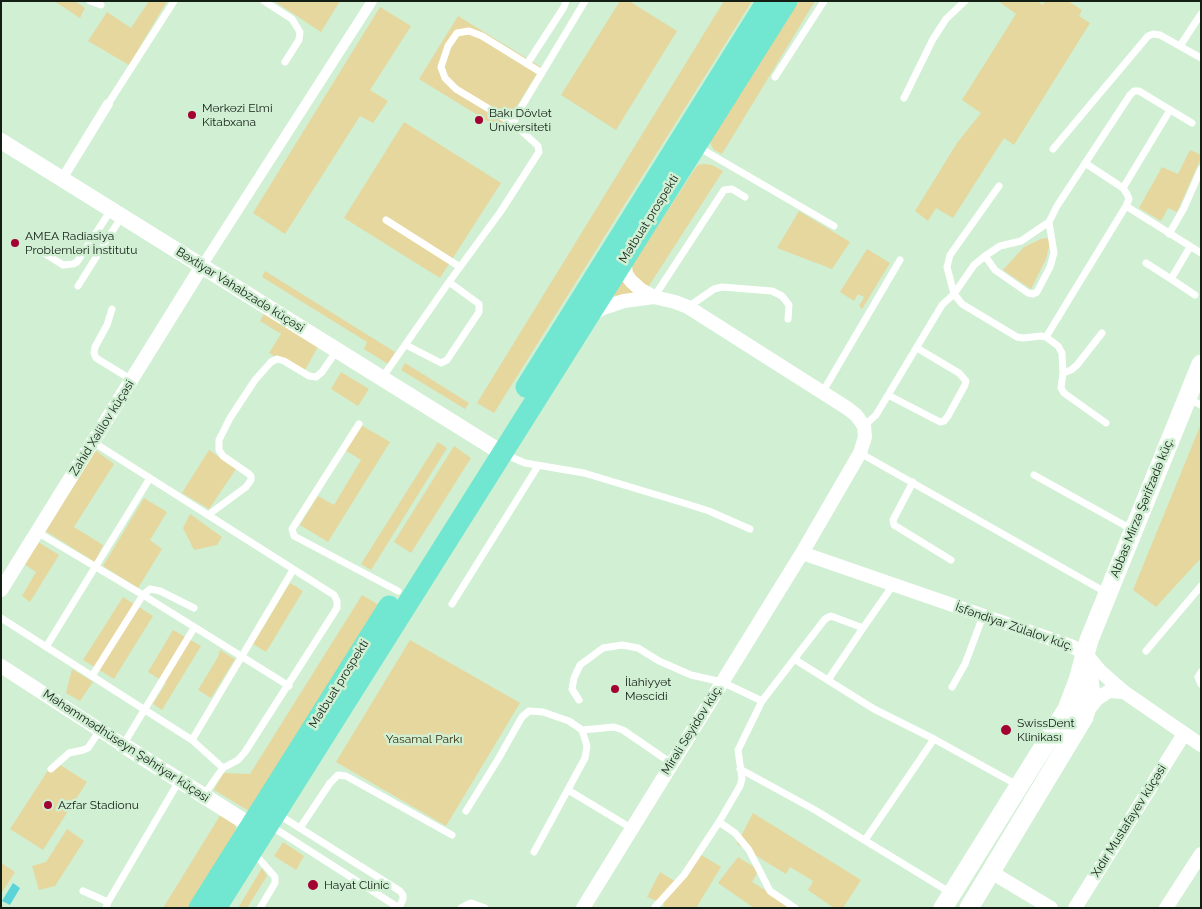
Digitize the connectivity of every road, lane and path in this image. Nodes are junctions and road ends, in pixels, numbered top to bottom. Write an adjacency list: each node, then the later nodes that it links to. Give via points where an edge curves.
1 (90, 1): 11 (lane)
2 (174, 1): 20 (lane)
3 (264, 1): 15 (lane, via 292,19 300,32)
4 (372, 1): 46 (street)
5 (566, 1): 16 (lane)
6 (586, 1): 17 (lane)
7 (767, 1): 74 (main road, Mətbuat prospekti)
8 (787, 1): 25 (main road, Mətbuat prospekti)
9 (824, 1): 18 (lane)
10 (965, 1): 19 (lane, via 946,19 933,39)
11 (101, 5)
12 (1201, 14): 13 (lane)
13 (1180, 46): 14 (lane); 26 (lane, via 1160,34 1148,36)
14 (1201, 58)
15 (285, 62)
16 (527, 64): 17 (lane); 22 (lane, via 469,31 457,33 448,46 441,67 445,78 456,89)
17 (542, 73): 22 (lane)
18 (775, 77)
19 (904, 98)
20 (108, 104): 29 (street)
21 (1170, 110): 23 (lane); 27 (lane, via 1134,91); 31 (lane)
22 (514, 124): 47 (lane, via 538,146 539,152)
23 (1192, 124)
24 (1, 141): 29 (street, Bəxtiyar Vahabzadə küçəsi)
25 (696, 146): 37 (lane); 43 (main road, Mətbuat prospekti)
26 (1053, 148)
27 (1085, 163): 31 (lane); 36 (lane)
28 (1201, 168): 38 (lane)
29 (62, 179): 34 (street, Bəxtiyar Vahabzadə küçəsi)
30 (999, 186): 51 (lane, via 950,255 947,268)
31 (1122, 188): 33 (lane, via 1129,199)
32 (745, 197): 53 (lane, via 732,189 724,190)
33 (1126, 206): 38 (lane); 59 (lane)
34 (117, 213): 40 (lane, via 77,262 62,265); 46 (street, Bəxtiyar Vahabzadə küçəsi); 50 (lane)
35 (386, 220): 47 (lane)
36 (1049, 222): 42 (lane, via 1021,241 1000,246); 42 (lane, via 1054,253 1037,292 1028,293 995,270)
37 (834, 226)
38 (1169, 234): 39 (lane)
39 (1190, 247): 41 (lane); 48 (lane)
40 (44, 253)
41 (1201, 253)
42 (985, 256): 51 (lane)
43 (624, 259): 53 (street, via 626,274 631,281); 56 (main road, Mətbuat prospekti)
44 (900, 260): 67 (lane)
45 (1146, 263): 48 (lane)
46 (202, 266): 62 (street, Bəxtiyar Vahabzadə küçəsi); 66 (street, Zahid Xəlilov küçəsi)
47 (460, 267): 49 (lane)
48 (1171, 279): 52 (lane)
49 (449, 282): 60 (lane); 60 (lane, via 479,304 478,312 447,360 441,363)
50 (78, 286)
51 (954, 294): 59 (lane, via 962,304 1017,337); 61 (lane, via 942,305)
52 (1195, 295)
53 (654, 297): 54 (street); 56 (street, via 613,304)
54 (688, 307): 57 (lane, via 714,289 772,291 789,305); 67 (street)
55 (112, 309): 66 (lane, via 94,353 96,358)
56 (588, 317): 74 (main road, Mətbuat prospekti)
57 (788, 319)
58 (1102, 333): 64 (lane, via 1078,365)
59 (1046, 337): 64 (lane, via 1062,353)
60 (406, 345): 65 (lane)
61 (916, 348): 68 (lane); 68 (lane, via 959,373 966,381 948,416 940,422)
62 (337, 349): 65 (street, Bəxtiyar Vahabzadə küçəsi); 80 (lane, via 316,377 277,359 255,380 219,440 223,456 249,474 251,480)
63 (1201, 364): 69 (main road, Abbas Mirzə Şərifzadə küç.)
64 (1063, 373): 71 (lane, via 1061,388 1064,393)
65 (382, 378): 74 (street, Bəxtiyar Vahabzadə küçəsi)
66 (132, 380): 73 (street, Zahid Xəlilov küçəsi)
67 (822, 393): 72 (street, via 856,415)
68 (888, 395): 72 (lane, via 876,415)
69 (1194, 402): 82 (main road, Abbas Mirzə Şərifzadə küç.)
70 (359, 424): 91 (lane, via 292,529 294,536)
71 (1106, 424)
72 (864, 426): 75 (street, via 865,437)
73 (93, 442): 78 (lane); 83 (street, Zahid Xəlilov küçəsi)
74 (494, 447): 76 (lane, via 513,459); 91 (main road, Mətbuat prospekti); 134 (main road, Mətbuat prospekti)
75 (860, 453): 79 (lane); 84 (street, Mirəli Seyidov küç.)
76 (538, 466): 81 (lane, via 584,473 709,511); 94 (lane)
77 (1034, 475): 82 (lane)
78 (150, 478): 80 (lane); 86 (lane)
79 (914, 482): 85 (lane, via 892,520 894,525); 92 (lane)
80 (208, 515): 87 (lane)
81 (750, 529)
82 (1133, 530): 92 (main road, Abbas Mirzə Şərifzadə küç.)
83 (37, 532): 86 (lane); 90 (street, Zahid Xəlilov küçəsi)
84 (802, 553): 88 (street, İsfəndiyar Zülalov küç.); 109 (street, Mirəli Seyidov küç.)
85 (951, 560)
86 (96, 568): 93 (lane); 100 (lane)
87 (293, 570): 103 (lane); 111 (lane, via 334,595 337,608)
88 (893, 585): 96 (street, İsfəndiyar Zülalov küç.); 99 (lane)
89 (1201, 586): 101 (lane)
90 (1, 590)
91 (398, 591): 134 (main road, Mətbuat prospekti)
92 (1108, 594): 102 (main road, Abbas Mirzə Şərifzadə küç.)
93 (143, 595): 95 (lane, via 150,590 160,591); 98 (lane); 107 (lane)
94 (452, 604)
95 (194, 608)
96 (983, 616): 102 (street, İsfəndiyar Zülalov küç., via 1060,641); 112 (lane)
97 (1, 618): 100 (lane)
98 (194, 628): 103 (lane); 116 (lane)
99 (863, 628): 104 (lane, via 831,616 825,619); 108 (lane)
100 (46, 647): 107 (lane)
101 (1146, 651)
102 (1085, 653): 113 (street, İsfəndiyar Zülalov küç.); 117 (main road, Abbas Mirzə Şərifzadə küç., via 1091,693); 130 (main road, Abbas Mirzə Şərifzadə küç., via 1067,709)
103 (241, 657): 111 (lane); 122 (lane)
104 (794, 659): 108 (lane); 115 (lane)
105 (1, 666): 118 (street, Məhəmmədhüseyn Şəhriyar küçəsi)
106 (1201, 672): 110 (lane, via 1198,677)
107 (92, 676): 116 (lane)
108 (828, 680): 121 (lane, via 874,709)
109 (722, 682): 114 (lane, via 691,675 638,648 622,645 603,648 580,665 572,689); 115 (lane); 125 (street, Mirəli Seyidov küç.)
110 (1201, 684)
111 (289, 686): 126 (lane, via 246,752)
112 (952, 688)
113 (1124, 692): 117 (street, via 1102,694); 120 (street, İsfəndiyar Zülalov küç.)
114 (579, 700)
115 (762, 701): 128 (lane, via 738,750)
116 (144, 710): 122 (lane); 123 (lane)
117 (1084, 716): 143 (main road, Abbas Mirzə Şərifzadə küç.)
118 (100, 730): 123 (street, Məhəmmədhüseyn Şəhriyar küçəsi); 127 (lane, via 88,748 69,753)
119 (582, 730): 125 (lane, via 614,727 623,730); 131 (lane, via 587,746 585,758); 133 (lane, via 569,721 529,711 522,717)
120 (1184, 734): 124 (street, İsfəndiyar Zülalov küç.); 157 (street, Xıdır Mustafayev küçəsi)
121 (934, 739): 130 (lane); 139 (lane)
122 (192, 740): 126 (lane)
123 (123, 745): 129 (street, Məhəmmədhüseyn Şəhriyar küçəsi)
124 (1201, 745)
125 (671, 763): 137 (street, Mirəli Seyidov küç.)
126 (223, 768): 132 (lane)
127 (51, 769)
128 (740, 769): 135 (lane, via 740,786); 139 (lane)
129 (179, 781): 132 (street, Məhəmmədhüseyn Şəhriyar küçəsi); 146 (lane)
130 (1019, 786): 145 (main road, Abbas Mirzə Şərifzadə küç.)
131 (568, 790): 137 (lane); 141 (lane)
132 (204, 796): 134 (street, Məhəmmədhüseyn Şəhriyar küçəsi)
133 (466, 811)
134 (265, 821): 136 (lane); 136 (lane, via 399,908 403,899 400,891); 140 (main road, Mətbuat prospekti); 148 (main road, Mətbuat prospekti)
135 (719, 822): 147 (lane, via 684,875); 154 (lane, via 735,833 749,850 770,891)
136 (300, 828): 138 (lane, via 338,775 346,776)
137 (631, 828): 153 (street, Mirəli Seyidov küç.)
138 (452, 835)
139 (864, 840): 145 (lane)
140 (252, 851): 149 (main road, Mətbuat prospekti); 150 (lane, via 275,877 275,883)
141 (534, 852)
142 (1201, 854): 158 (street)
143 (991, 872): 155 (main road, Abbas Mirzə Şərifzadə küç.); 156 (street)
144 (83, 891): 146 (lane)
145 (947, 900)
146 (107, 905)
147 (653, 907)
148 (199, 908)
149 (216, 908)
150 (260, 908)
151 (461, 908): 152 (lane, via 471,903)
152 (485, 908)
153 (583, 908)
154 (795, 908)
155 (969, 908)
156 (1052, 908)
157 (1074, 908)
158 (1166, 908)

